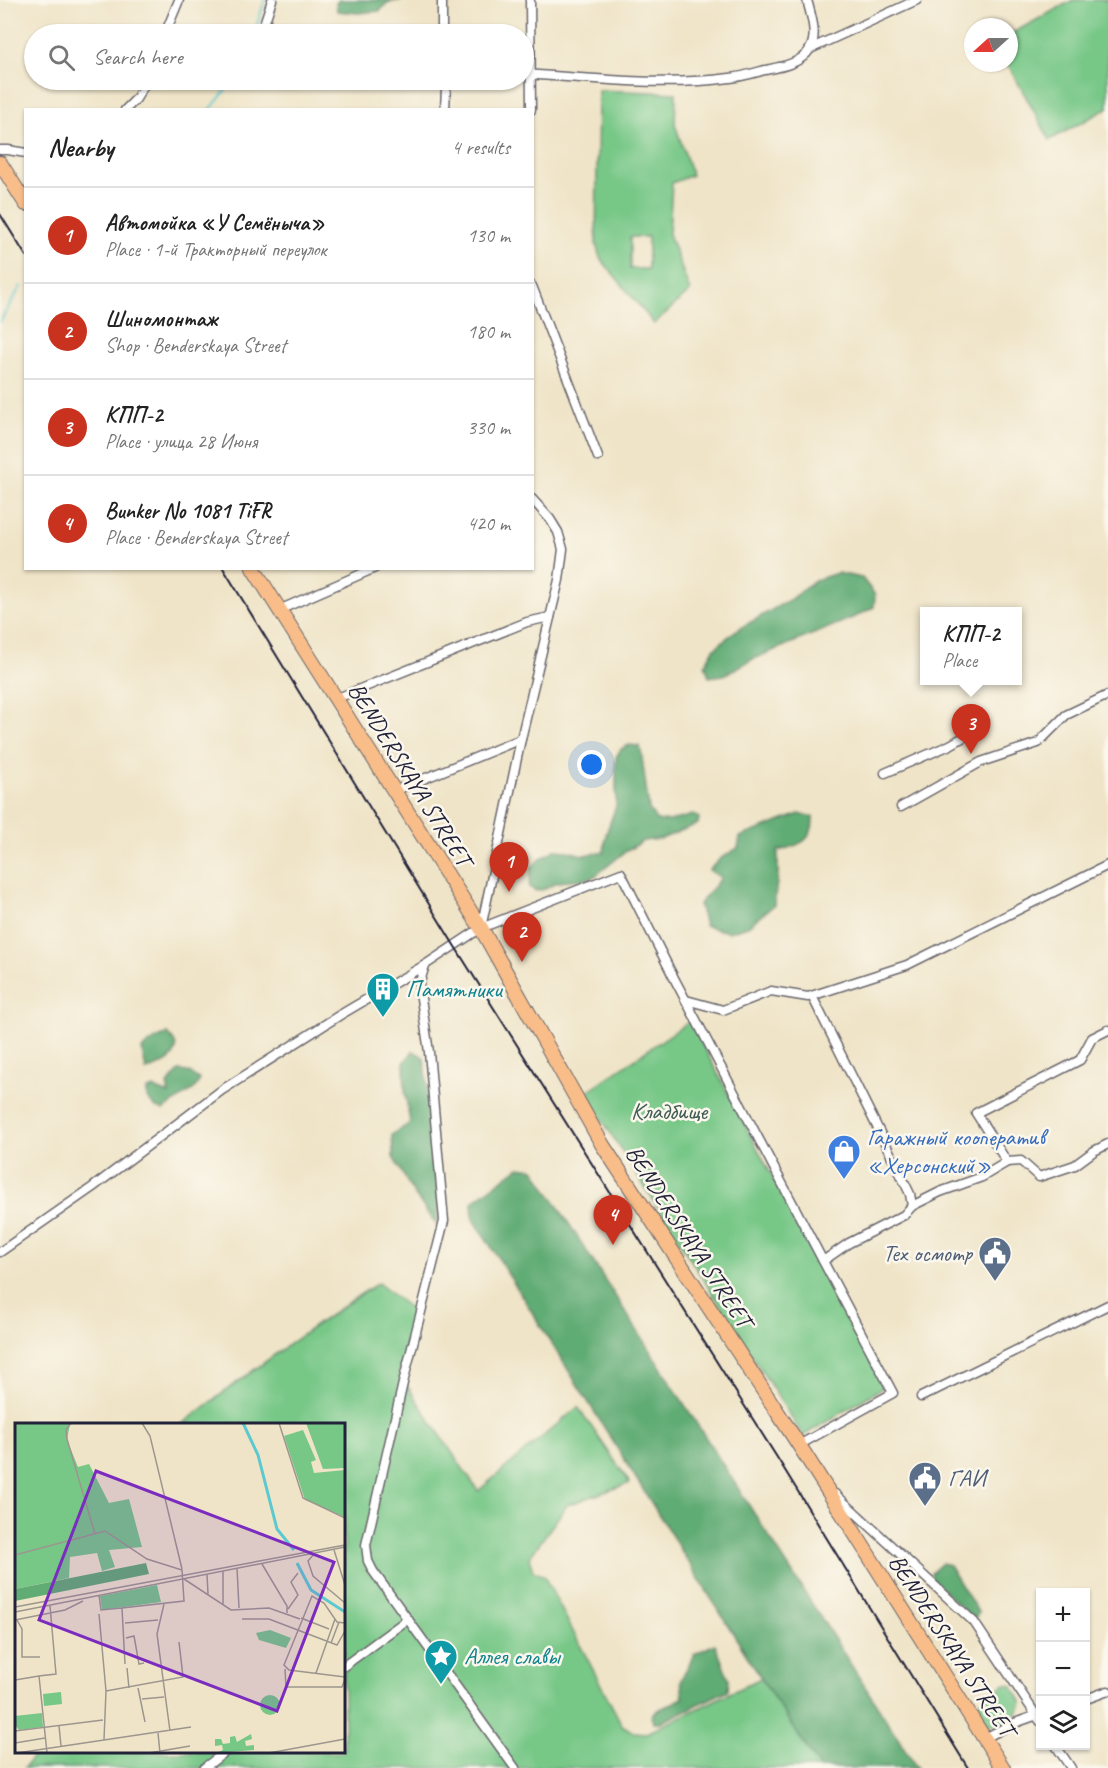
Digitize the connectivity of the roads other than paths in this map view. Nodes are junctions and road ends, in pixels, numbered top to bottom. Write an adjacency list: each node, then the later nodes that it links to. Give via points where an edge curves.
1 (179, 0): 7 (street)
2 (272, 0): 8 (street)
3 (442, 0): 9 (street)
4 (530, 0): 10 (street)
5 (807, 0): 11 (street, via 814,31)
6 (917, 0): 11 (street)
7 (169, 24)
8 (264, 24)
9 (442, 24)
10 (529, 24)
11 (810, 49): 12 (street, via 789,64 730,78 664,82)
12 (534, 74)
13 (141, 90): 16 (street)
14 (446, 90): 17 (street)
15 (529, 90): 18 (street)
16 (127, 108)
17 (446, 108)
18 (531, 108)
19 (0, 150): 20 (street)
20 (24, 153)
21 (0, 163): 22 (main road)
22 (24, 201)
23 (534, 291): 24 (street)
24 (598, 457)
25 (534, 502): 29 (street, via 550,519 563,549)
26 (254, 570): 28 (main road, BENDERSKAYA STREET)
27 (370, 570): 28 (street)
28 (279, 610): 31 (main road, BENDERSKAYA STREET)
29 (550, 616): 31 (street); 33 (street)
30 (1108, 695): 36 (street, via 1066,715 1038,743 981,762)
31 (335, 699): 35 (main road, BENDERSKAYA STREET)
32 (969, 734): 34 (street)
33 (521, 739): 35 (street); 38 (street)
34 (885, 773)
35 (394, 791): 38 (main road, BENDERSKAYA STREET)
36 (901, 807)
37 (1108, 864): 40 (street, via 907,965)
38 (481, 928): 39 (street); 41 (street, via 621,873); 50 (main road, BENDERSKAYA STREET, via 602,1144)
39 (425, 965): 46 (street, via 222,1090); 52 (street, via 419,985 444,1221 366,1545 373,1571)
40 (812, 996): 41 (street, via 771,992 723,1010); 45 (street, via 903,1179)
41 (686, 1000): 47 (street)
42 (1108, 1030): 44 (street, via 1092,1038 1080,1060 976,1113)
43 (1108, 1144): 44 (street, via 1075,1165 1039,1177 1021,1161)
44 (1007, 1162): 45 (street, via 982,1177)
45 (912, 1206): 47 (street, via 904,1215)
46 (0, 1252)
47 (823, 1261): 50 (street, via 893,1393)
48 (1108, 1305): 49 (street)
49 (921, 1397)
50 (799, 1446): 51 (main road, BENDERSKAYA STREET)
51 (820, 1481): 56 (street, via 974,1622); 58 (main road, BENDERSKAYA STREET)
52 (408, 1619): 53 (street); 62 (street)
53 (345, 1665)
54 (1108, 1690): 55 (street)
55 (1090, 1697)
56 (1036, 1713)
57 (1036, 1718): 58 (street, via 1012,1724)
58 (985, 1738): 63 (main road, BENDERSKAYA STREET)
59 (1059, 1750): 64 (street)
60 (224, 1753): 61 (street)
61 (204, 1768)
62 (515, 1768)
63 (1003, 1768)
64 (1071, 1768)

